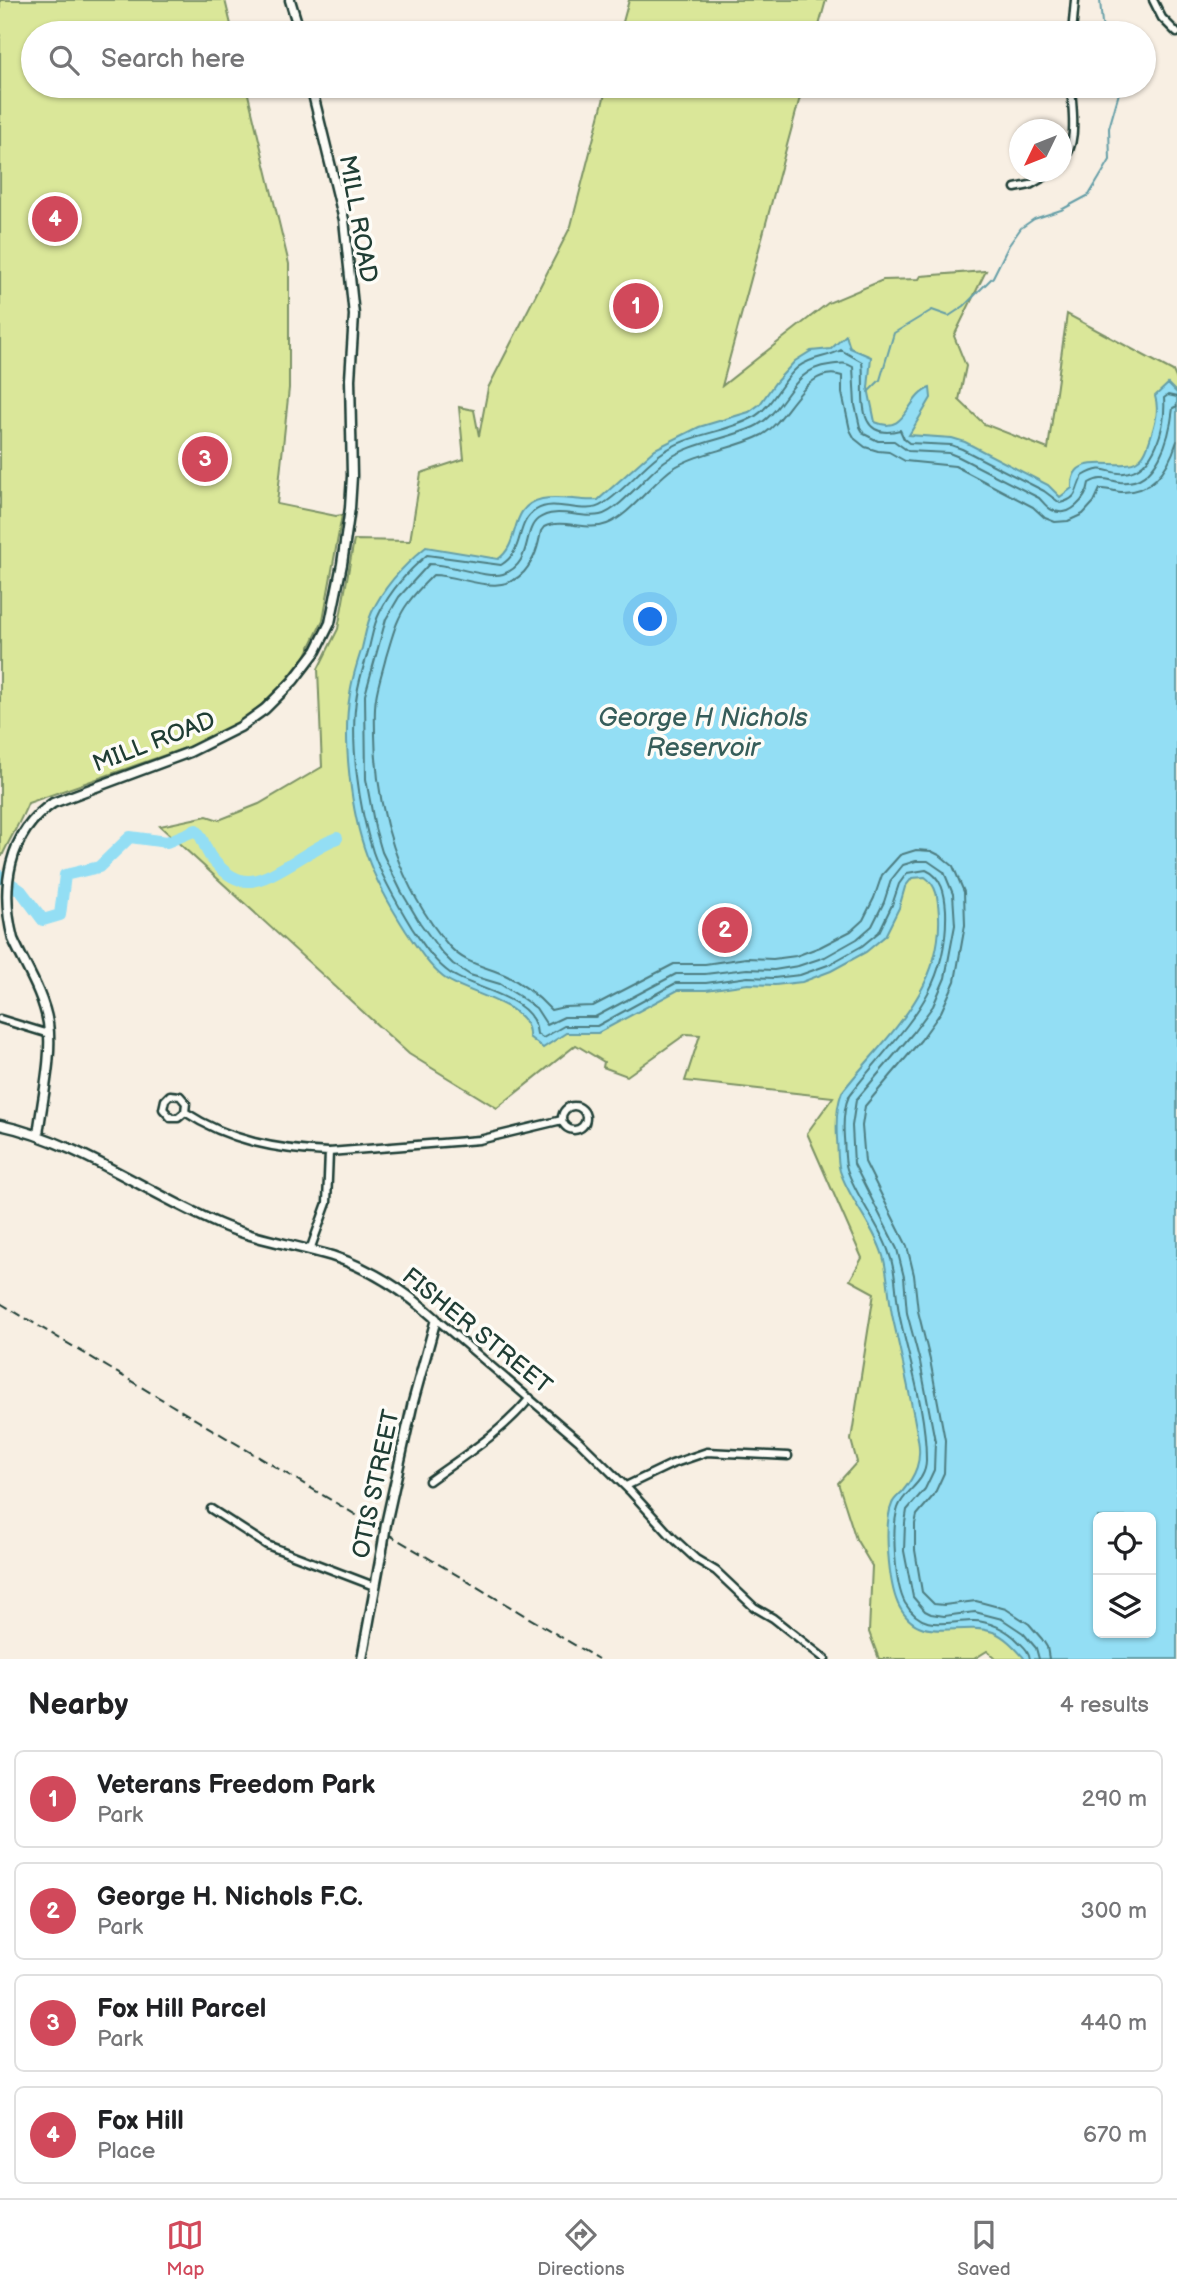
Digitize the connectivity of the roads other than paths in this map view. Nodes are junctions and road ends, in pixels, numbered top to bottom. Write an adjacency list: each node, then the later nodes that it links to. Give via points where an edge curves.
1 (290, 0): 4 (street)
2 (1075, 0): 5 (street)
3 (1153, 0): 6 (street)
4 (296, 21)
5 (1073, 21)
6 (1177, 33)
7 (314, 98): 13 (street, MILL ROAD, via 344,220 354,315 349,379 350,508 330,623 305,666 257,715 190,752 54,803 21,833 7,863 3,906 43,1006)
8 (1071, 98): 9 (street)
9 (1072, 119)
10 (1035, 182): 11 (street)
11 (1015, 188)
12 (0, 1019): 13 (street)
13 (49, 1034): 17 (street, MILL ROAD)
14 (185, 1112): 18 (street, via 250,1142)
15 (562, 1119): 15 (street, via 563,1112 573,1105 584,1110 586,1118 581,1128 573,1130); 18 (street, via 479,1140)
16 (0, 1125): 17 (street, FISHER STREET)
17 (38, 1135): 19 (street, FISHER STREET, via 220,1224)
18 (330, 1152): 19 (street, via 327,1203)
19 (310, 1250): 20 (street, FISHER STREET, via 375,1274)
20 (436, 1319): 21 (street, FISHER STREET); 26 (street, OTIS STREET, bridge, via 413,1402)
21 (530, 1398): 23 (street, via 494,1436); 24 (street, FISHER STREET)
22 (788, 1456): 24 (street, via 707,1452)
23 (429, 1480)
24 (626, 1486): 28 (street, FISHER STREET, via 696,1559)
25 (211, 1509): 26 (street, via 267,1545)
26 (374, 1586): 27 (street, OTIS STREET)
27 (362, 1659)
28 (825, 1659)

